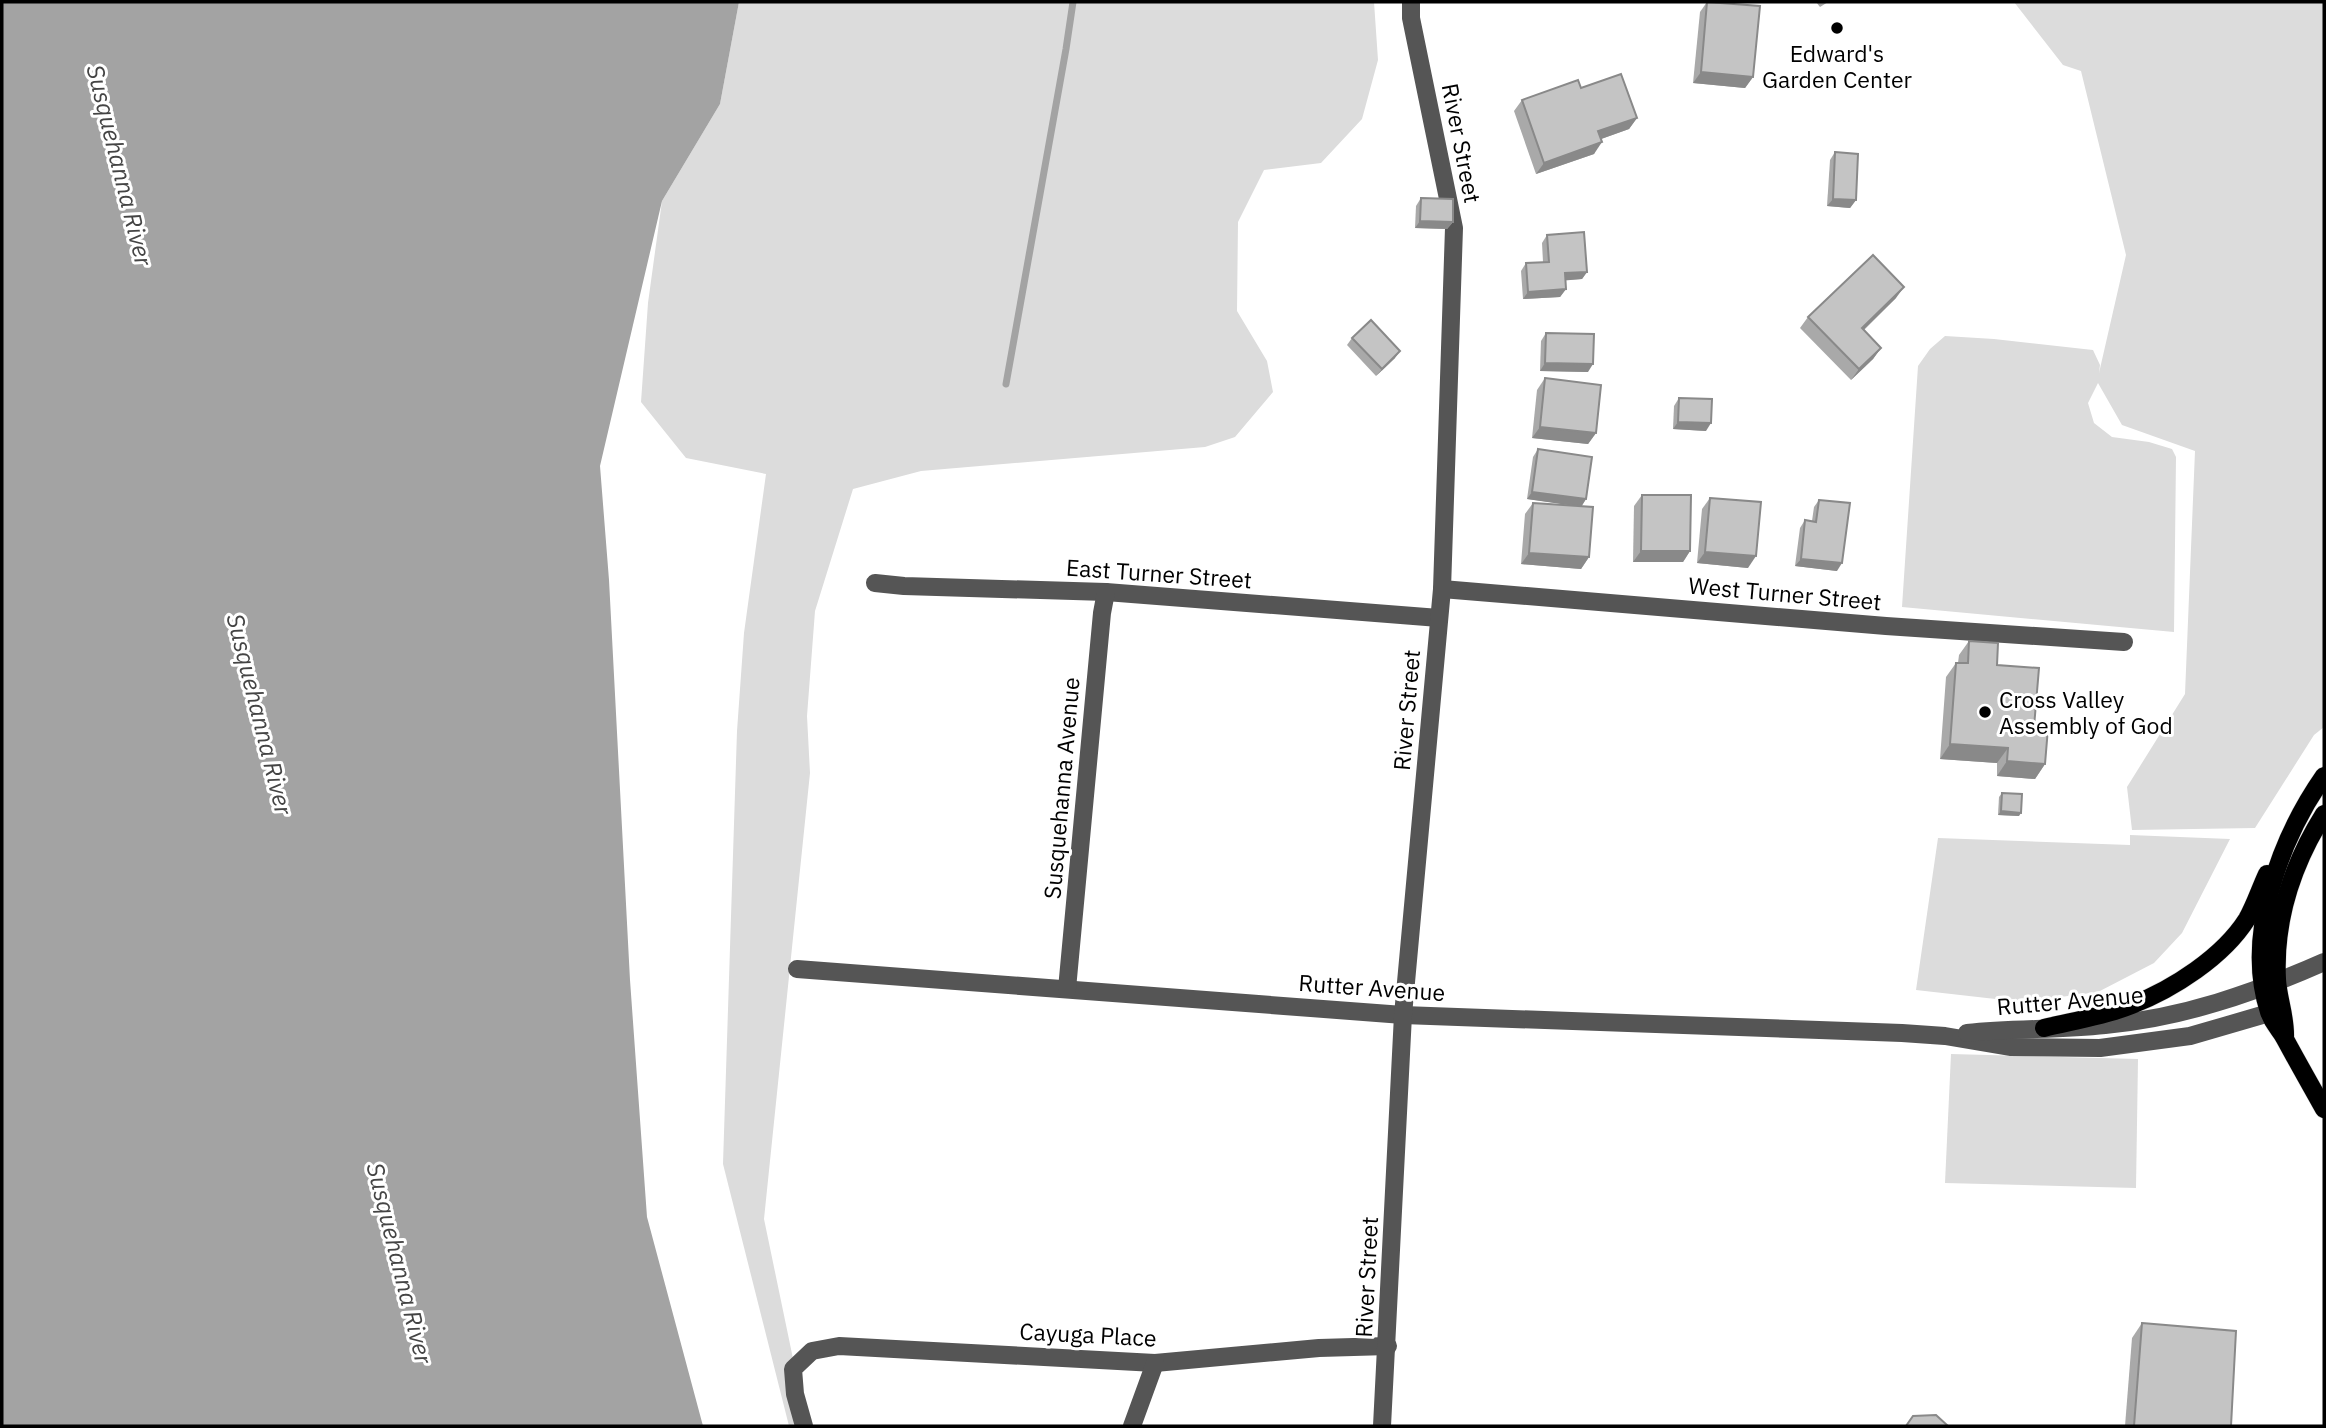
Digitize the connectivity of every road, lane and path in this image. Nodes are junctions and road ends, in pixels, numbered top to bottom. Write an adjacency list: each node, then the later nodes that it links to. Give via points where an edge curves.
1 (1411, 2): 3 (street, River Street, via 1454,228)
2 (875, 583): 4 (street, East Turner Street)
3 (1442, 589): 5 (street, River Street); 6 (street, West Turner Street)
4 (1106, 592): 5 (street, East Turner Street); 13 (street, Susquehanna Avenue)
5 (1439, 618): 15 (street, River Street)
6 (2124, 642)
7 (2324, 776): 9 (main road)
8 (2324, 814): 12 (main road, via 2286,895)
9 (2295, 826): 12 (main road, via 2264,920 2260,953); 16 (main road, via 2247,919 2199,968 2131,1006)
10 (2324, 962): 12 (street, Rutter Avenue)
11 (797, 969): 13 (street, Rutter Avenue)
12 (2270, 986): 14 (main road); 16 (street, Rutter Avenue, via 2158,1017); 18 (main road, via 2286,1025)
13 (1067, 989): 15 (street, Rutter Avenue)
14 (2269, 1013): 17 (street, Rutter Avenue, via 2190,1035 2100,1048 2010,1047); 18 (main road)
15 (1403, 1015): 17 (street, Rutter Avenue); 20 (street, River Street)
16 (2044, 1028): 17 (street, Rutter Avenue)
17 (1945, 1036)
18 (2285, 1038): 19 (main road)
19 (2324, 1109)
20 (1388, 1346): 21 (street, Cayuga Place); 24 (street, River Street)
21 (1155, 1363): 22 (street, Cayuga Place, via 839,1346 812,1351 793,1369); 23 (street)
22 (804, 1426)
23 (1132, 1426)
24 (1382, 1426)

